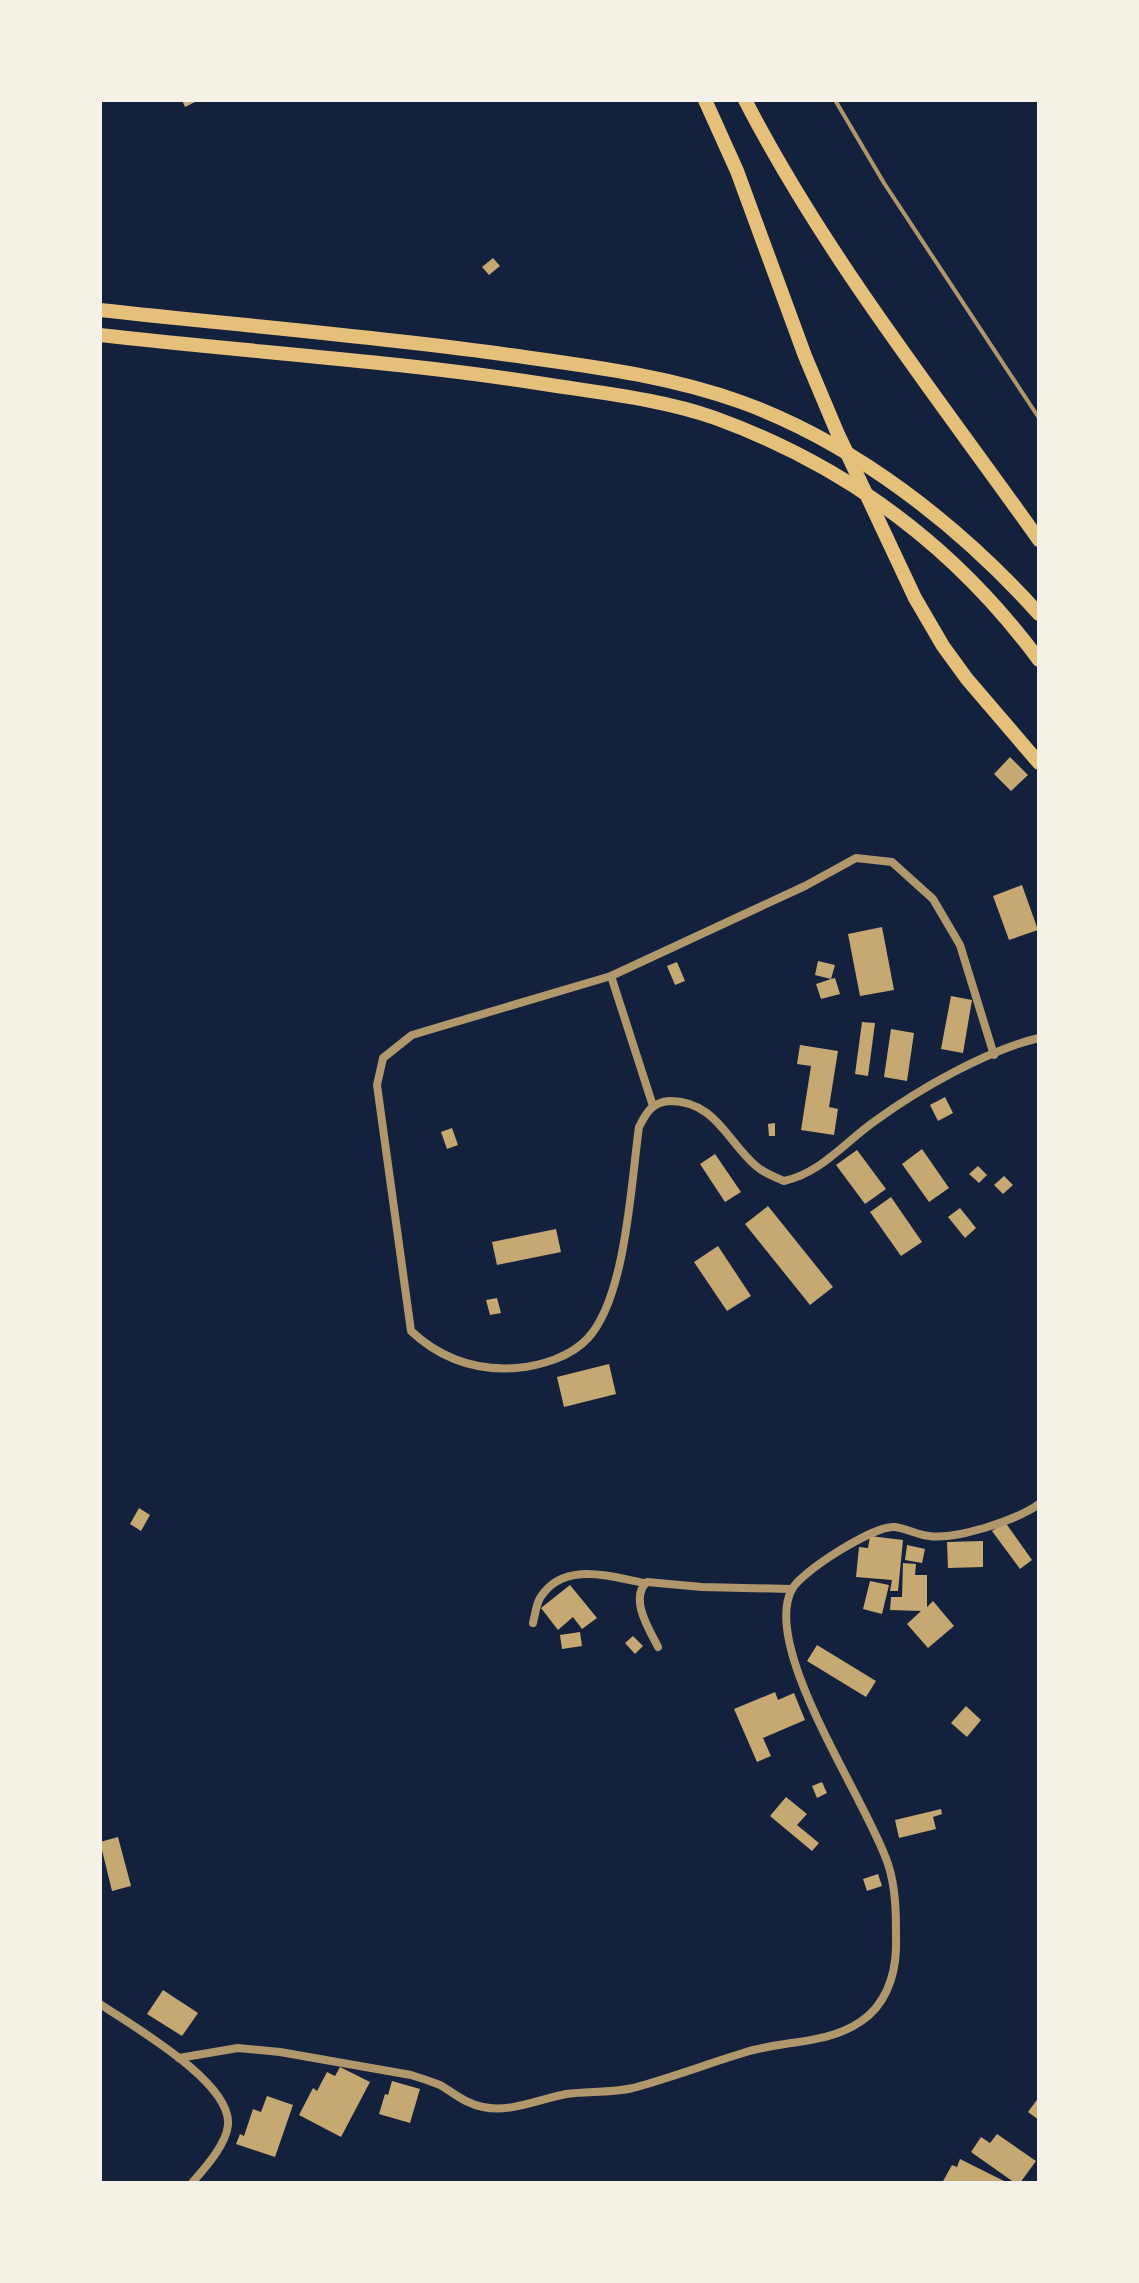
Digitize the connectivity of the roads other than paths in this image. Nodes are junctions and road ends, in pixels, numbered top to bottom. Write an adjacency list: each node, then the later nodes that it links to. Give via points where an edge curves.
1 (705, 100): 10 (main road, via 805,356 915,598 967,679)
2 (745, 100): 7 (main road, via 818,228)
3 (835, 100): 6 (lane)
4 (100, 310): 8 (main road, via 446,346 620,371 704,390 780,418 888,481 958,533)
5 (100, 335): 9 (main road, via 447,370 656,402 715,418 810,459 898,515 961,569)
6 (1039, 418)
7 (1039, 540)
8 (1039, 614)
9 (1039, 660)
10 (1039, 763)
11 (611, 976): 13 (street, via 856,858 892,862 933,899 960,945); 14 (street); 14 (street, via 412,1035 383,1058 377,1085 411,1331 452,1360 494,1369 557,1358 587,1340 609,1299 623,1247 639,1127)
12 (1039, 1038): 13 (street)
13 (994, 1055): 14 (street, via 920,1091 812,1171 784,1181 755,1166 713,1116 695,1105 664,1101)
14 (653, 1106)
15 (1039, 1504): 17 (street, via 955,1535 884,1529 812,1569)
16 (644, 1583): 17 (street); 18 (street, via 586,1572 557,1581 538,1600); 19 (street, via 639,1594 642,1613)
17 (792, 1589): 21 (street, via 785,1607 788,1641 828,1742 889,1866 897,1913 896,1968 876,2008 861,2022 833,2035 767,2045 632,2088 499,2109 471,2104 411,2075 280,2052 238,2048)
18 (533, 1623)
19 (658, 1647)
20 (100, 2004): 21 (street)
21 (179, 2058): 22 (street, via 204,2077 228,2123 223,2141)
22 (192, 2183)

